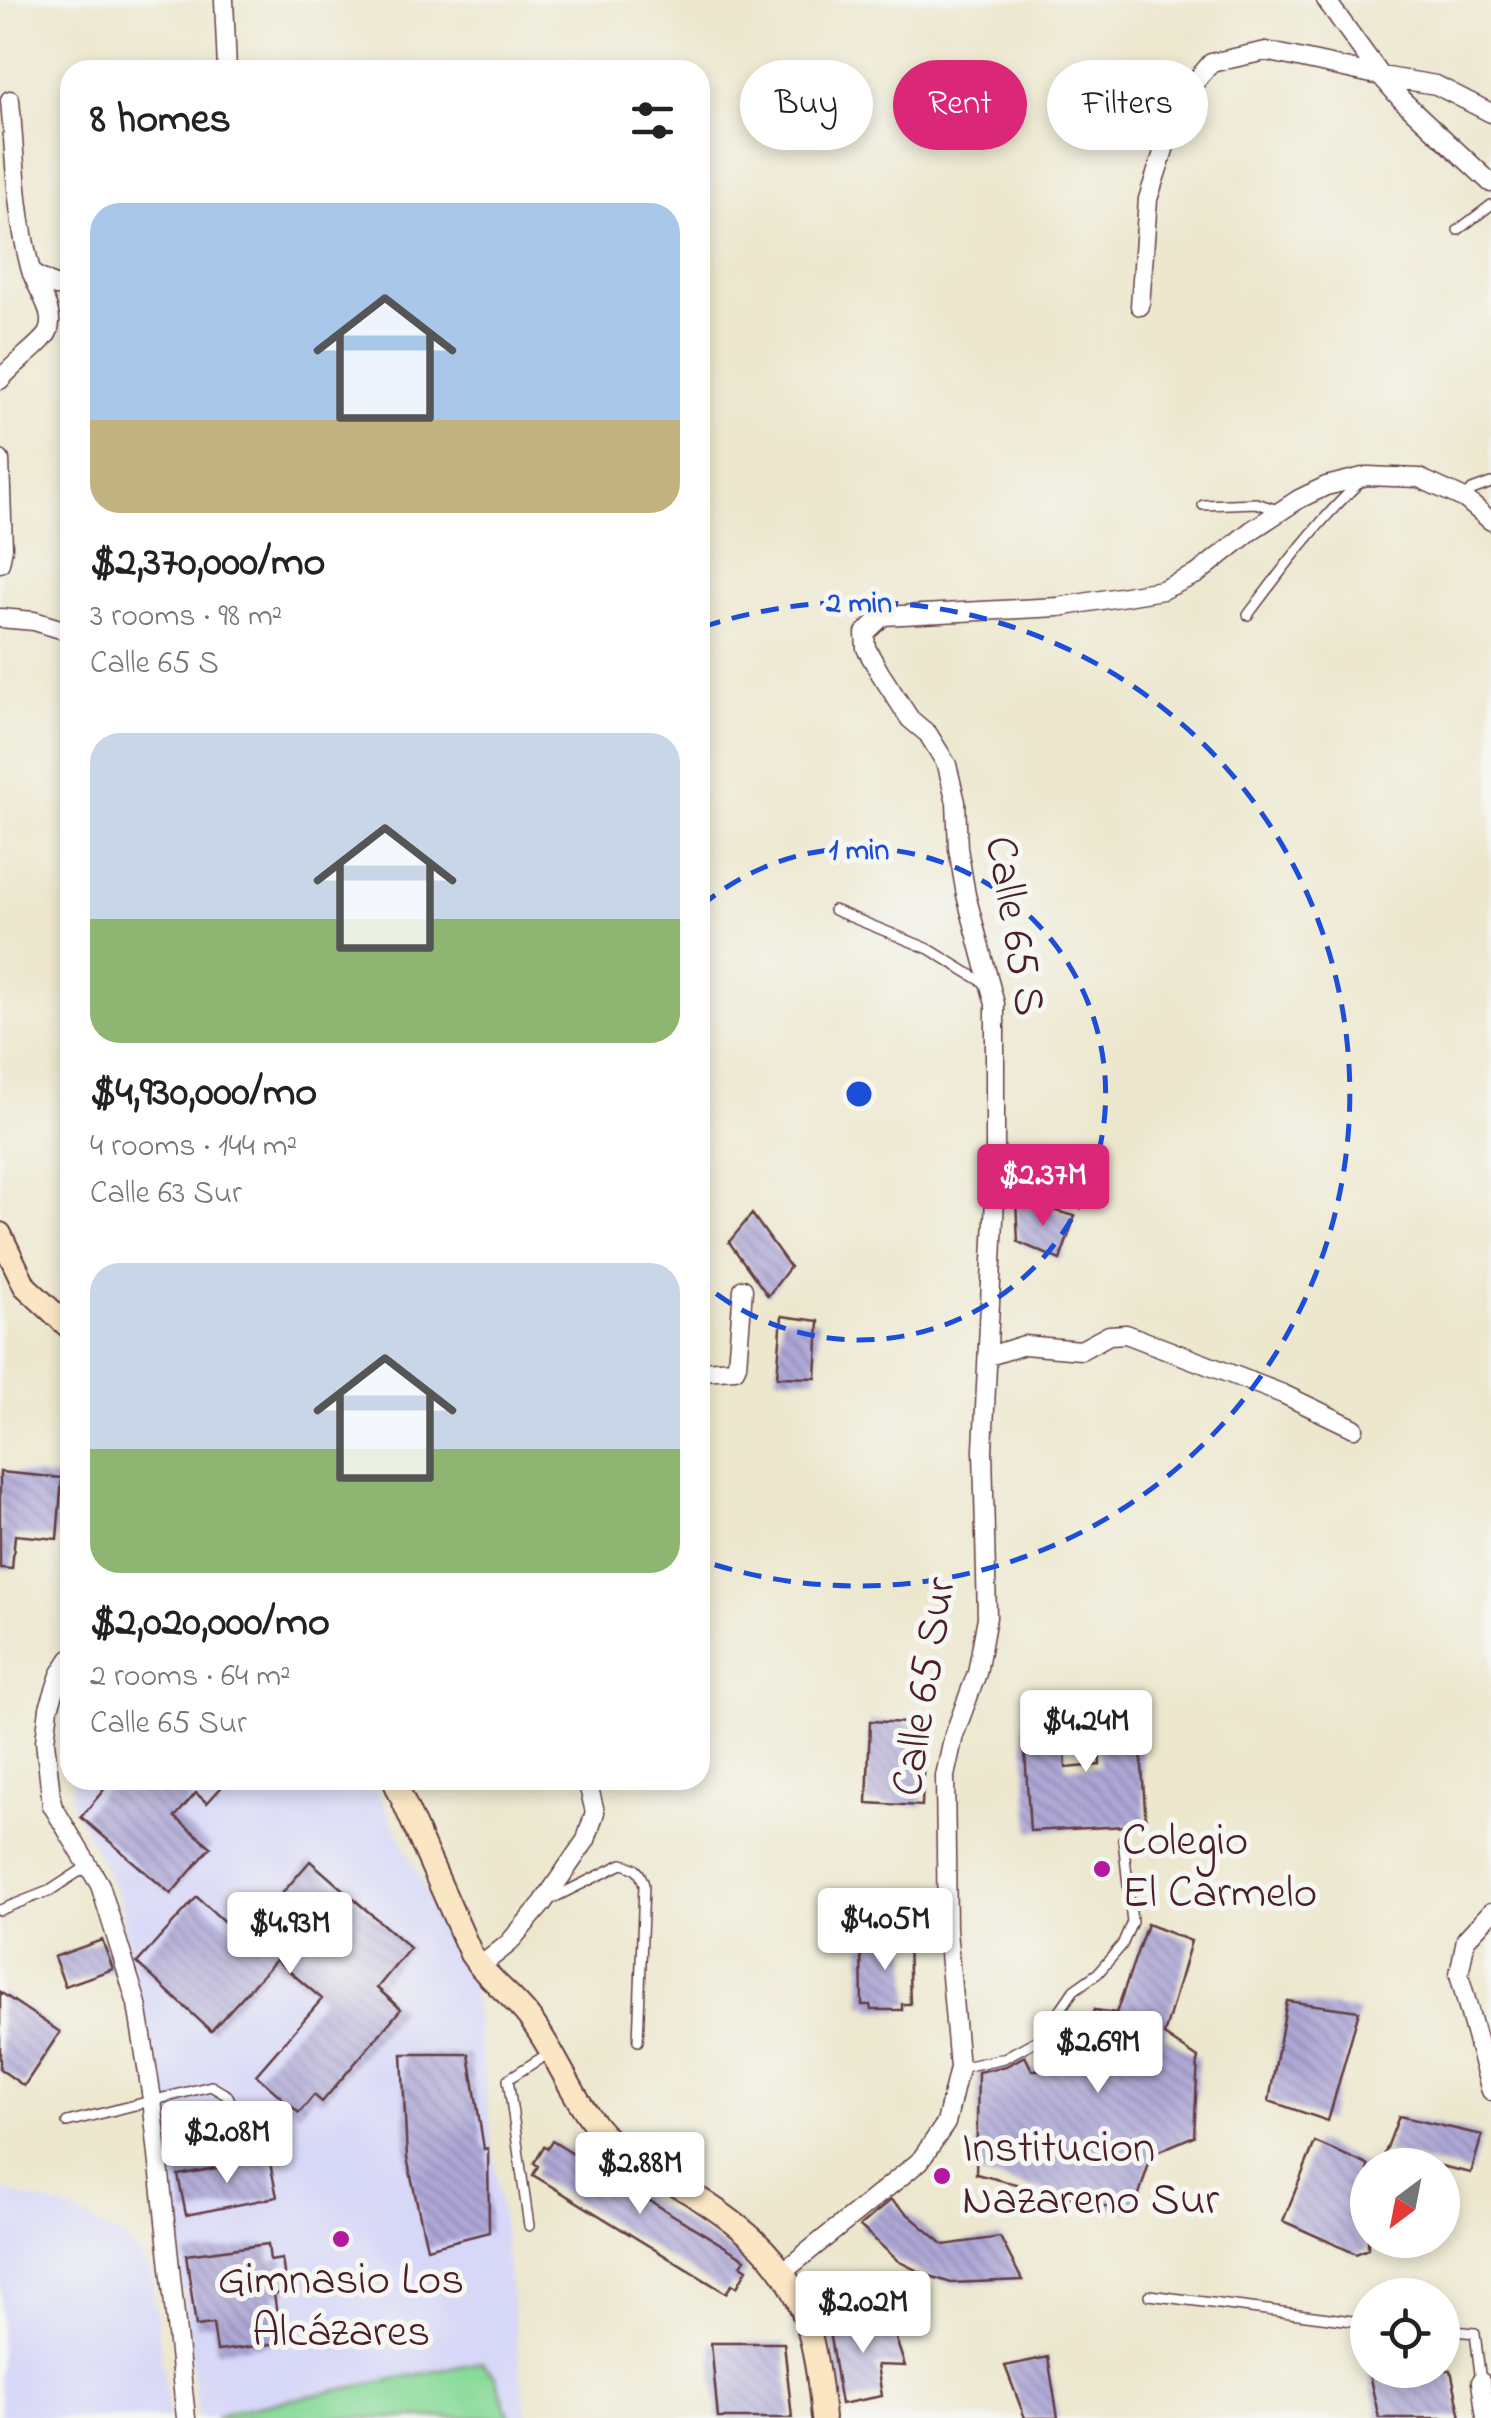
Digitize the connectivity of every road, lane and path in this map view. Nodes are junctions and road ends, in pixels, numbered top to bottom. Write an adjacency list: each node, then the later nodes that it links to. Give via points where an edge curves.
1 (224, 0): 3 (street)
2 (1326, 0): 4 (street)
3 (227, 60)
4 (1381, 76): 6 (street, via 1436,84); 7 (street); 12 (street, via 1266,51 1211,63 1180,100 1148,199)
5 (10, 100): 10 (street)
6 (1491, 113)
7 (1491, 183)
8 (1491, 205): 9 (lane)
9 (1458, 230)
10 (32, 273): 11 (street); 13 (street, via 52,320 47,336)
11 (60, 286)
12 (1140, 306)
13 (0, 380)
14 (0, 460): 21 (street)
15 (1367, 476): 17 (street, Calle 65 S, via 1419,478); 19 (street, Calle 65 S, via 1326,486); 22 (lane, via 1322,520)
16 (1491, 483): 17 (lane)
17 (1465, 499): 20 (street, Calle 65 S)
18 (1204, 505): 19 (lane, via 1256,503)
19 (1280, 510): 26 (street, Calle 65 S, via 1215,562 1162,590 1059,608 882,616 865,633 866,648 910,719 947,765 966,895)
20 (1491, 521)
21 (0, 564)
22 (1248, 615)
23 (0, 618): 24 (street)
24 (60, 629)
25 (834, 910): 26 (lane, via 928,948)
26 (992, 988): 30 (street, Calle 65 S)
27 (0, 1234): 29 (street, via 25,1286)
28 (743, 1290): 31 (street, via 737,1365)
29 (60, 1319)
30 (989, 1356): 32 (street, Calle 65 S); 33 (street, via 1024,1344 1081,1350 1126,1334)
31 (710, 1370)
32 (986, 1400): 45 (street, Calle 65 Sur, via 988,1617 944,1776)
33 (1354, 1428)
34 (60, 1674): 38 (street, via 45,1741 52,1805)
35 (398, 1790): 42 (street)
36 (590, 1790): 39 (street, via 595,1812 586,1840)
37 (1123, 1840): 45 (lane, via 1132,1922 1122,1945 1074,1990 1041,2038 1004,2058)
38 (88, 1865): 40 (lane, via 51,1890); 47 (street, via 100,1884 137,2004)
39 (542, 1904): 42 (street); 43 (lane, via 622,1864 641,1874)
40 (0, 1910)
41 (1491, 1912): 46 (street, via 1466,1939 1459,1974)
42 (480, 1967): 44 (street, via 527,2014)
43 (638, 2041)
44 (552, 2052): 50 (lane, via 508,2079); 51 (street, via 583,2110 614,2145 724,2214)
45 (959, 2068): 51 (street, Calle 65 Sur, via 946,2123 920,2161)
46 (1491, 2092)
47 (152, 2099): 48 (lane, via 211,2086 228,2096); 49 (lane); 56 (street)
48 (238, 2120)
49 (67, 2122)
50 (529, 2226)
51 (784, 2272): 57 (street, via 806,2319)
52 (1149, 2296): 53 (lane)
53 (1350, 2321)
54 (1460, 2332): 55 (lane, via 1475,2334)
55 (1482, 2382): 58 (street)
56 (186, 2418)
57 (823, 2418)
58 (1486, 2418)

